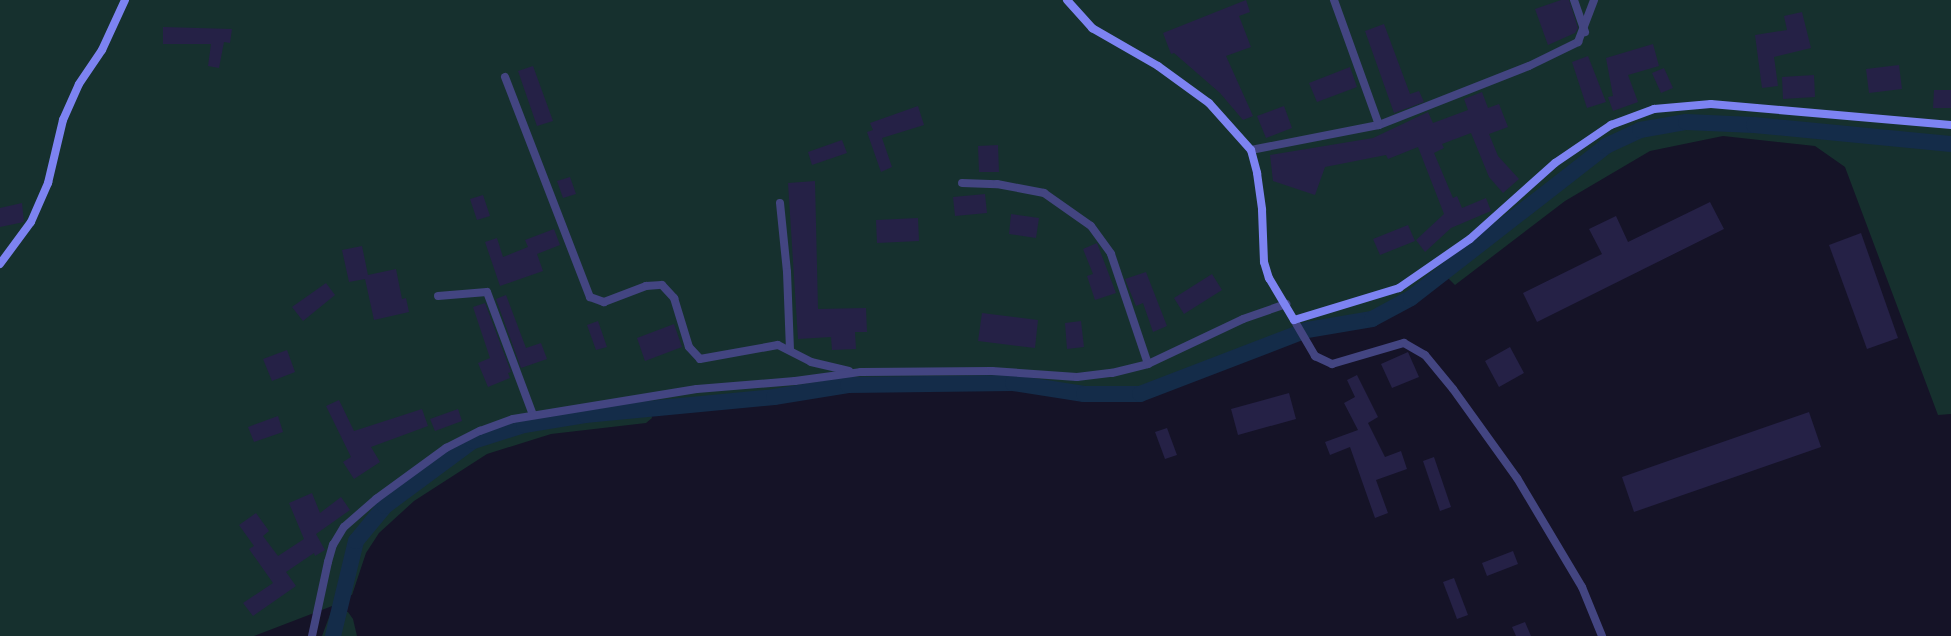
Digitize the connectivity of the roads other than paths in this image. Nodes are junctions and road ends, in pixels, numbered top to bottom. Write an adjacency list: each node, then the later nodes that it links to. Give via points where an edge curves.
1 (125, 0): 13 (street, via 102,50 79,84 63,120 48,183 32,222)
2 (1066, 0): 10 (street, via 1092,28 1158,66 1210,103)
3 (1334, 0): 9 (street)
4 (1574, 0): 6 (street)
5 (1594, 0): 6 (street)
6 (1584, 32): 9 (street, via 1578,42 1529,66)
7 (505, 77): 17 (street, via 590,297 596,302 604,302 646,286 662,285 674,298 689,347 700,359 773,345)
8 (1951, 124): 16 (street, via 1711,104 1654,109 1610,125 1555,163 1470,239 1399,288)
9 (1379, 125): 10 (street)
10 (1250, 150): 15 (street, via 1258,181 1264,262 1269,278)
11 (962, 183): 18 (street, via 997,184 1044,193 1091,226 1111,254)
12 (780, 203): 17 (street, via 787,272)
13 (0, 264)
14 (438, 296): 20 (street, via 487,292)
15 (1286, 304): 16 (street); 18 (street, via 1244,319)
16 (1294, 320): 22 (street, via 1305,343 1315,356 1332,364 1404,343 1425,355 1454,388 1517,478 1582,587)
17 (790, 349): 19 (street, via 811,362)
18 (1148, 364): 19 (street, via 1112,373 1076,377 992,371)
19 (861, 372): 20 (street, via 795,381 697,389)
20 (533, 415): 21 (street, via 480,431 446,448 376,499 344,527 329,556)
21 (312, 636)
22 (1602, 636)

